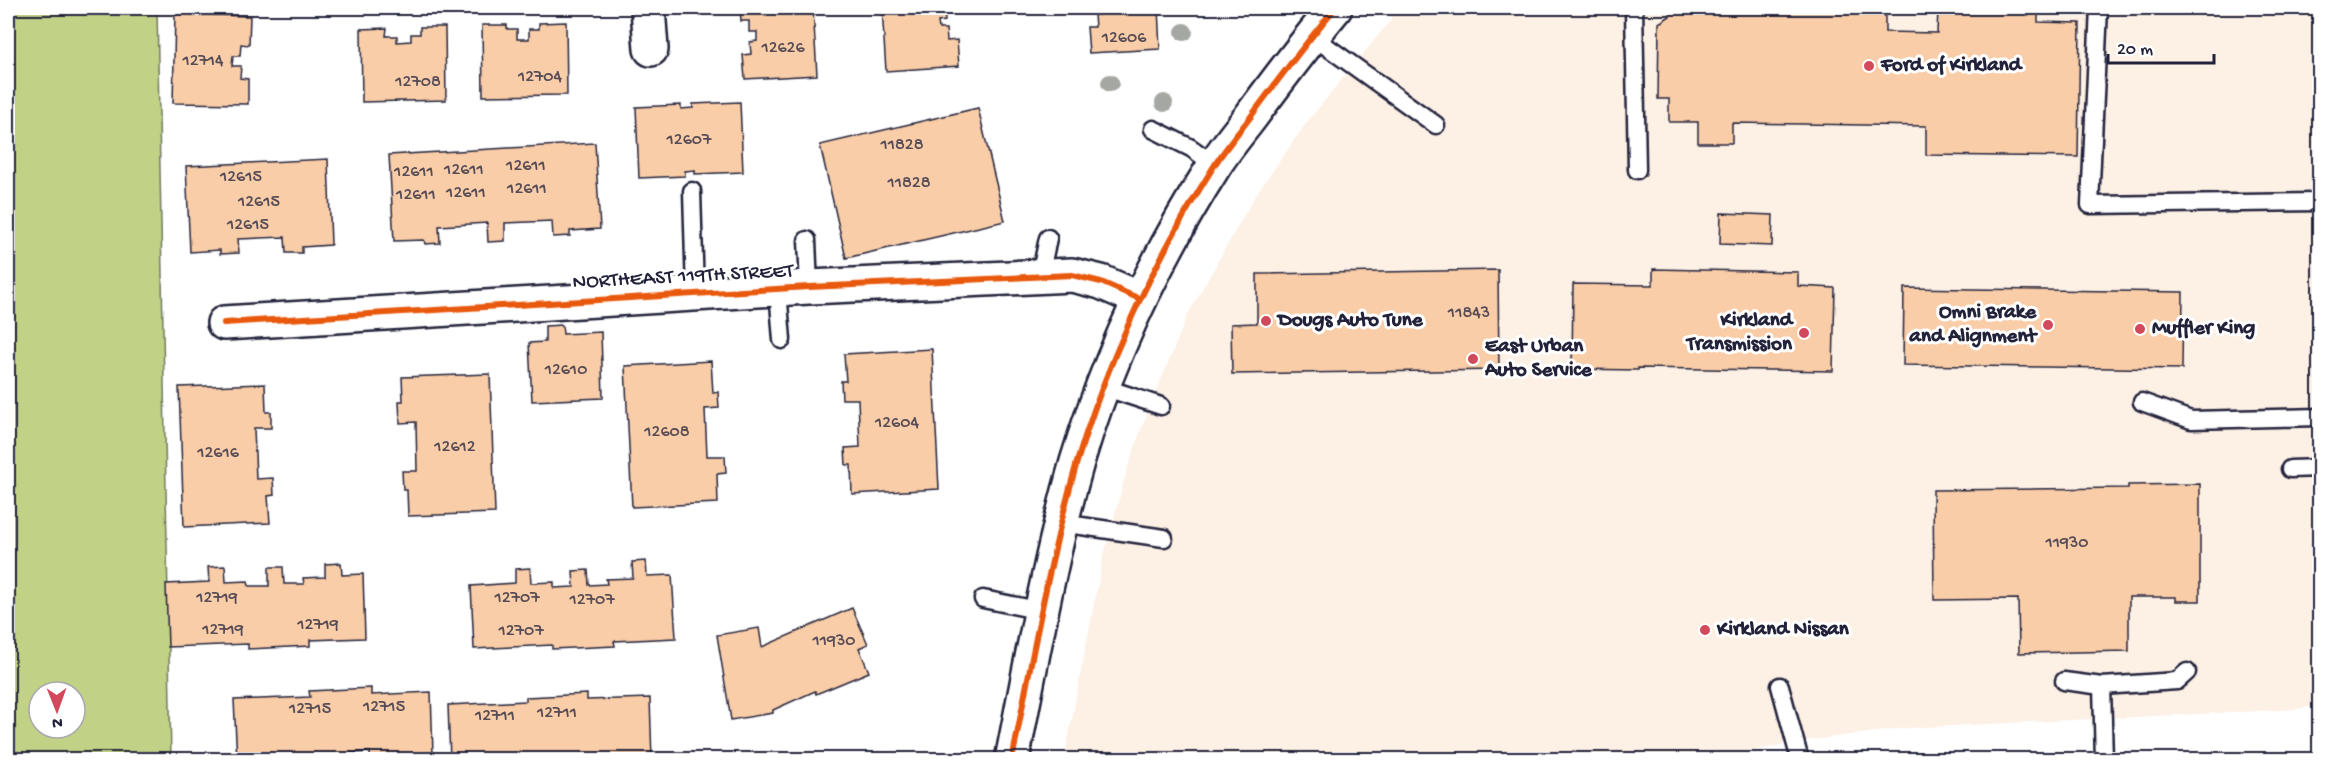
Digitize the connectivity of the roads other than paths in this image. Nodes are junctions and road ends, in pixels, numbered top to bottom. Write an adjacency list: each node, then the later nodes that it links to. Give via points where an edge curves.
1 (648, 8): 6 (street)
2 (1335, 8): 5 (street)
3 (1634, 8): 10 (lane)
4 (2099, 8): 12 (lane, via 2091,205)
5 (1312, 36): 7 (lane); 9 (street)
6 (651, 49)
7 (1437, 125)
8 (1153, 129): 9 (lane)
9 (1215, 165): 18 (street)
10 (1637, 170)
11 (692, 191): 17 (lane)
12 (2319, 202)
13 (1048, 238): 15 (lane)
14 (807, 240): 16 (lane)
15 (1040, 276): 16 (street, NORTHEAST 119TH STREET); 18 (street, NORTHEAST 119TH STREET, via 1072,275)
16 (793, 289): 17 (street, NORTHEAST 119TH STREET); 20 (lane)
17 (695, 294): 19 (street, NORTHEAST 119TH STREET)
18 (1140, 298): 21 (street)
19 (224, 323)
20 (782, 340)
21 (1103, 387): 23 (lane); 27 (street)
22 (2142, 402): 24 (lane, via 2191,420)
23 (1161, 406)
24 (2319, 417)
25 (2319, 468): 26 (lane)
26 (2290, 469)
27 (1061, 523): 28 (lane); 30 (street)
28 (1164, 538)
29 (983, 599): 30 (lane)
30 (1042, 611): 35 (street)
31 (2187, 672): 34 (lane, via 2177,681)
32 (2064, 681): 34 (lane)
33 (1780, 686): 36 (lane)
34 (2102, 686): 37 (lane)
35 (1012, 759)
36 (1800, 759)
37 (2104, 759)

